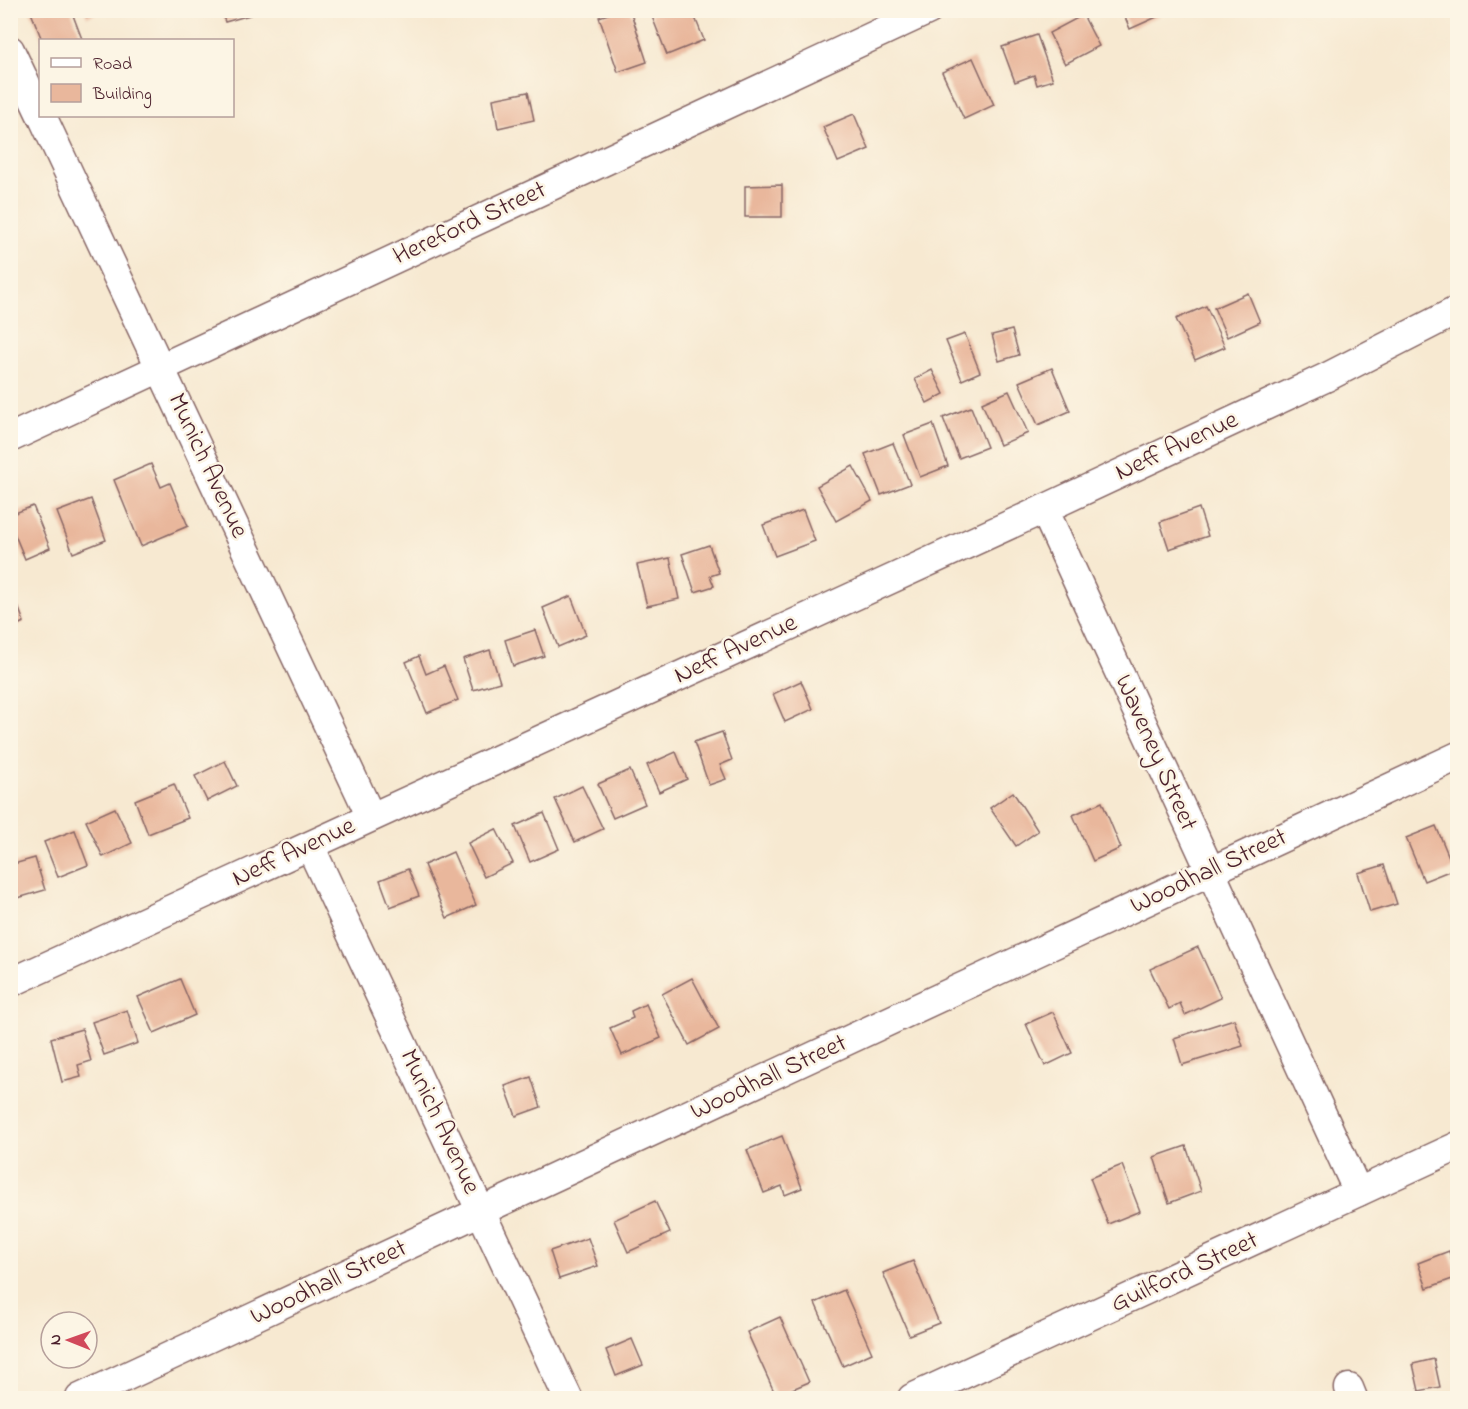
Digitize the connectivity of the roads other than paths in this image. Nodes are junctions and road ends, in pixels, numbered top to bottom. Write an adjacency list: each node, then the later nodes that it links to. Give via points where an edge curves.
1 (929, 10): 6 (street, Hereford Street)
2 (10, 50): 3 (street, Munich Avenue)
3 (39, 110)
4 (42, 117): 6 (street, Munich Avenue)
5 (1458, 310): 8 (street, Neff Avenue, via 1327,377)
6 (161, 368): 7 (street, Hereford Street); 10 (street, Munich Avenue)
7 (10, 438)
8 (1044, 509): 10 (street, Neff Avenue); 12 (street, Waveney Street)
9 (1458, 756): 12 (street, Woodhall Street)
10 (371, 817): 11 (street, Neff Avenue)
11 (310, 846): 13 (street, Neff Avenue); 16 (street, Munich Avenue)
12 (1209, 872): 15 (street, Waveney Street); 16 (street, Woodhall Street)
13 (10, 983)
14 (1458, 1146): 15 (street, Guilford Street)
15 (1358, 1192): 19 (street, Guilford Street)
16 (481, 1212): 17 (street, Woodhall Street); 18 (street, Munich Avenue)
17 (80, 1398)
18 (568, 1398)
19 (912, 1398)

